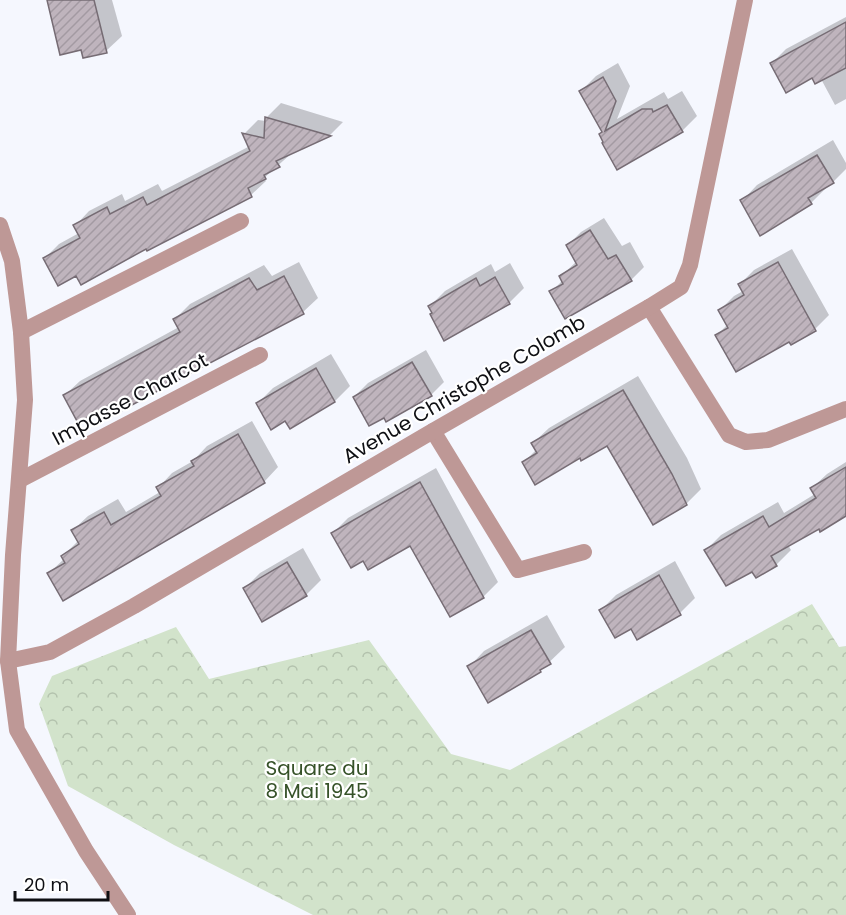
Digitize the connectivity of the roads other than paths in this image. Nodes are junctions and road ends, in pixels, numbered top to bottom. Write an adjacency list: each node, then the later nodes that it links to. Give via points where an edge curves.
1 (746, 0): 4 (street, Avenue Christophe Colomb, via 690,265 681,287)
2 (241, 221): 5 (street)
3 (0, 225): 5 (street, via 12,261)
4 (649, 307): 7 (street, via 729,435 746,442 768,440); 8 (street, Avenue Christophe Colomb)
5 (21, 332): 9 (street, via 25,400)
6 (260, 355): 9 (street, Impasse Charcot)
7 (846, 409)
8 (433, 431): 10 (street, via 518,570); 12 (street, Avenue Christophe Colomb, via 50,652)
9 (20, 480): 11 (street)
10 (584, 552)
11 (6, 555): 12 (street)
12 (8, 661): 13 (street, via 17,730 86,851)
13 (128, 915)

